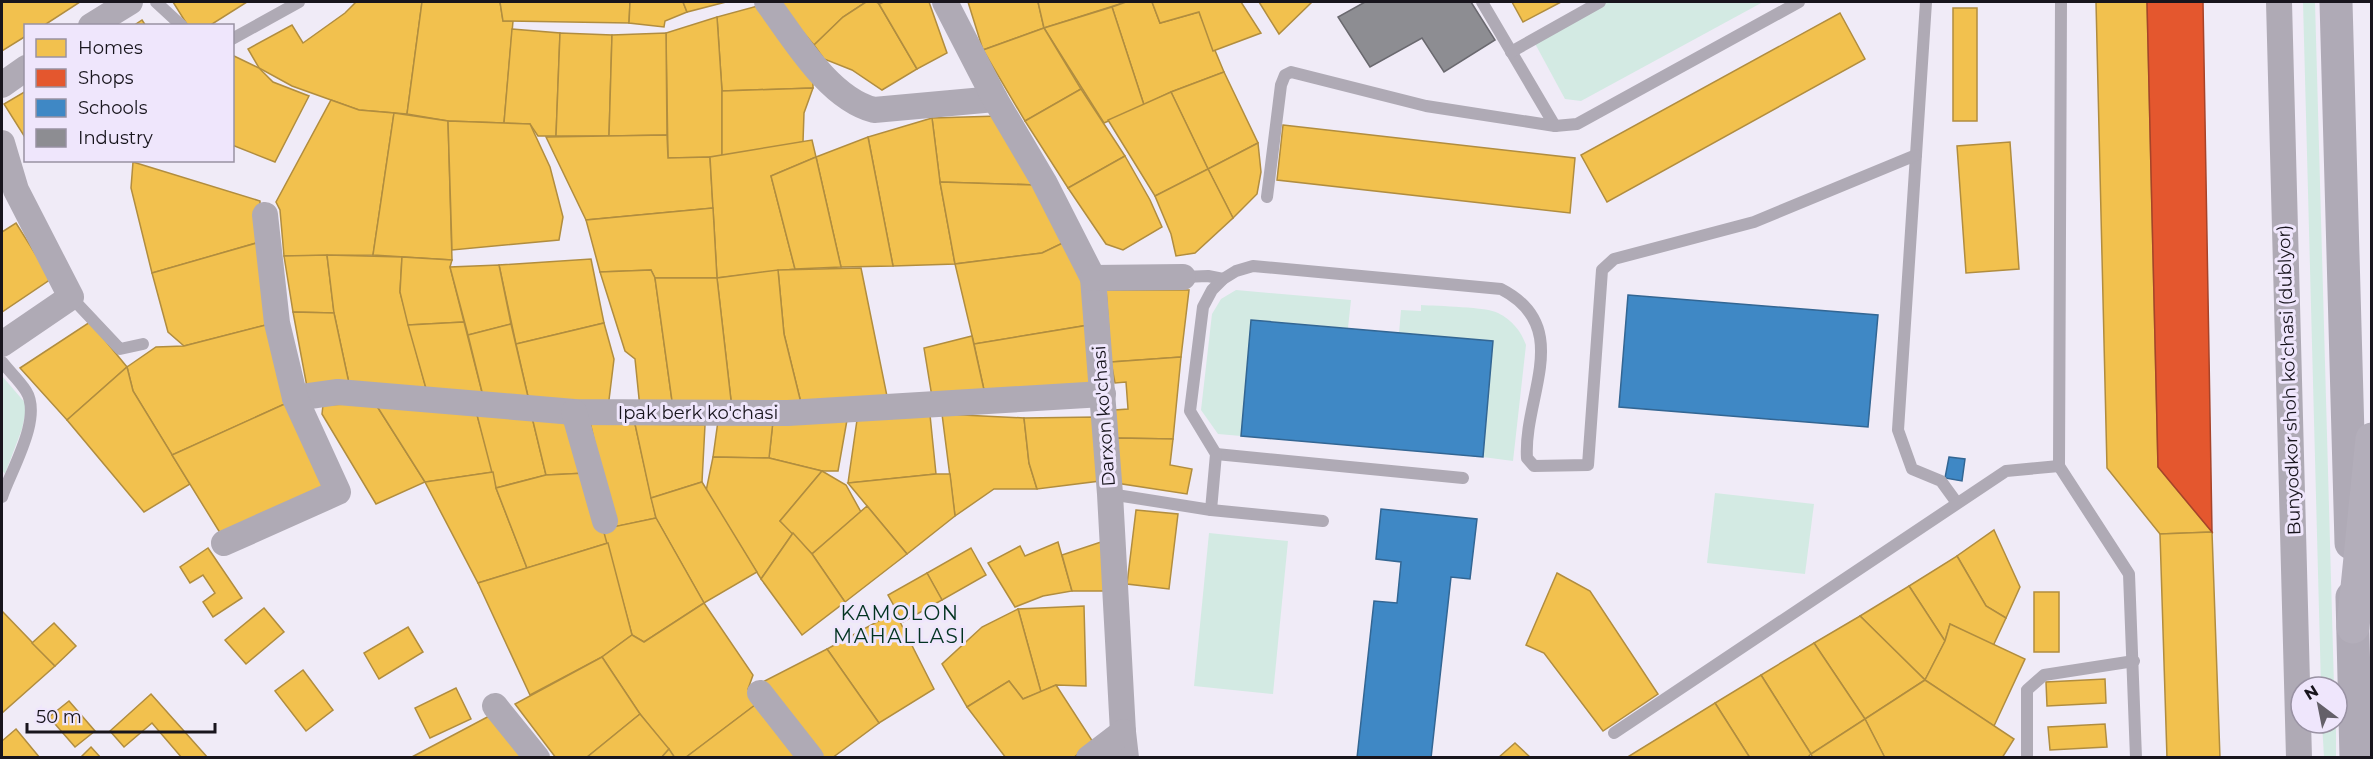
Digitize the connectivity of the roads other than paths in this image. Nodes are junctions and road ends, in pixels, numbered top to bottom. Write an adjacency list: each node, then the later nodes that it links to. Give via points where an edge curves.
1 (130, 2): 13 (street)
2 (156, 2): 14 (lane)
3 (299, 2): 15 (lane)
4 (767, 2): 19 (street, via 812,63 858,106 874,110)
5 (945, 2): 19 (street, Darxon ko'chasi)
6 (1482, 2): 16 (lane)
7 (1600, 2): 16 (lane)
8 (1799, 2): 20 (lane, via 1577,124)
9 (1926, 2): 22 (lane)
10 (2061, 2): 37 (lane)
11 (2279, 2): 58 (street, Bunyodkor shoh koʻchasi (dublyor))
12 (2336, 2): 46 (street)
13 (95, 15)
14 (180, 24)
15 (234, 38)
16 (1511, 52): 20 (lane)
17 (24, 69): 18 (street)
18 (2, 85)
19 (995, 99): 26 (street, Darxon ko'chasi, via 1044,182)
20 (1555, 126): 23 (lane, via 1426,106 1291,72 1281,85)
21 (2, 143): 28 (street, via 16,190)
22 (1916, 155): 27 (lane, via 1754,222 1614,259 1602,270 1587,465 1534,466 1527,459 1542,344 1529,310 1501,289 1253,266); 41 (lane, via 1898,430 1912,469 1941,481)
23 (1267, 197)
24 (265, 215): 33 (street, via 277,323)
25 (1183, 277): 26 (street); 27 (lane)
26 (1093, 278): 32 (street, Darxon ko'chasi)
27 (1222, 279): 36 (lane, via 1203,307 1190,411)
28 (71, 297): 29 (street); 30 (lane, via 120,349)
29 (2, 344)
30 (144, 344)
31 (2, 362): 40 (lane, via 27,392 32,406 26,438)
32 (1103, 394): 34 (street, Ipak berk ko'chasi, via 788,413); 39 (street, Darxon ko'chasi)
33 (295, 398): 34 (street, Ipak berk ko'chasi, via 338,392); 45 (street, via 338,492)
34 (574, 412): 43 (street)
35 (2372, 439): 46 (main road)
36 (1216, 454): 38 (lane); 42 (lane)
37 (2059, 466): 41 (lane, via 2006,471); 47 (lane, via 2129,574)
38 (1464, 478)
39 (1110, 494): 42 (lane); 50 (street, Darxon ko'chasi)
40 (2, 497)
41 (1957, 503): 51 (lane)
42 (1211, 510): 44 (lane)
43 (605, 521)
44 (1323, 521)
45 (224, 543)
46 (2353, 627): 59 (street)
47 (2134, 661): 52 (lane, via 2044,675 2027,690); 57 (lane)
48 (760, 693): 54 (street)
49 (495, 706): 53 (street)
50 (1123, 732): 55 (street); 56 (street, Darxon ko'chasi)
51 (1614, 733)
52 (2027, 756)
53 (537, 758)
54 (810, 758)
55 (1089, 758)
56 (1126, 758)
57 (2136, 758)
58 (2300, 758)
59 (2356, 758)

